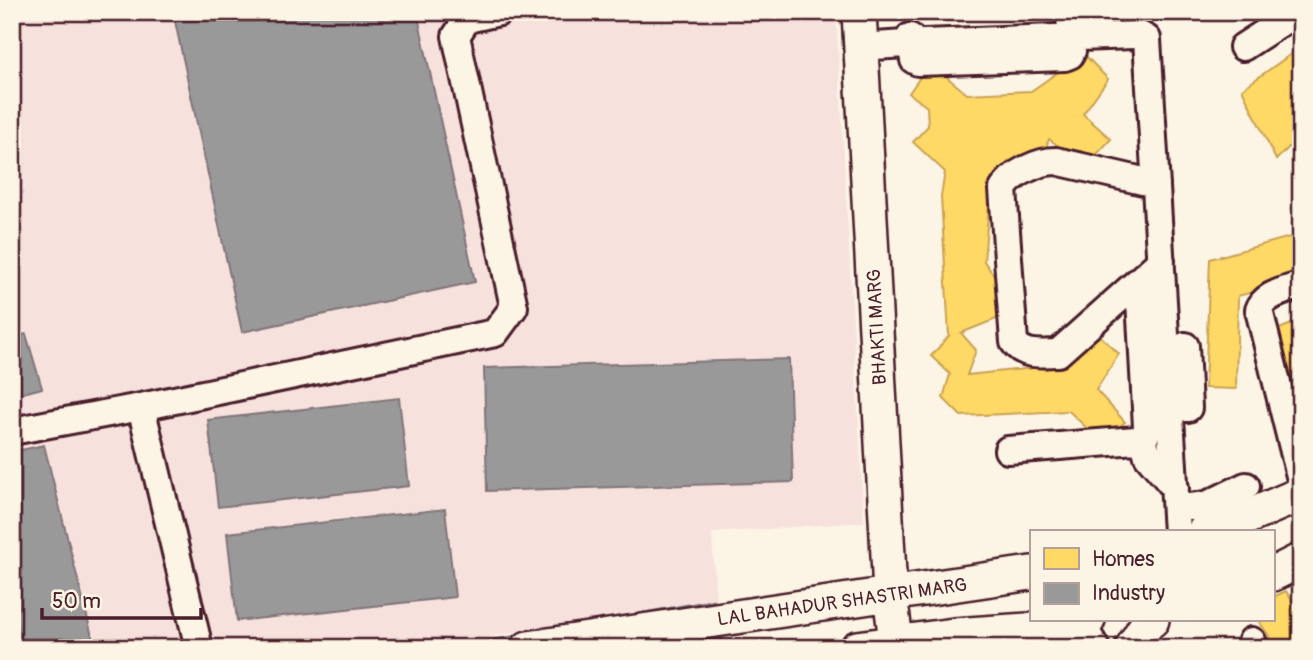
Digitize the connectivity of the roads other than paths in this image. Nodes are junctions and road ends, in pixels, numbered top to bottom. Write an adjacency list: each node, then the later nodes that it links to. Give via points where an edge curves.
1 (499, 12): 12 (street, via 467,19 456,36 514,307 495,333)
2 (859, 12): 6 (main road, BHAKTI MARG)
3 (1297, 12): 5 (street)
4 (1070, 25): 6 (street); 7 (street, via 1147,39)
5 (1243, 47)
6 (860, 54): 20 (main road, BHAKTI MARG)
7 (1156, 184): 8 (street); 9 (street, via 1043,161 1003,189 1018,349 1058,354)
8 (1161, 261): 9 (street); 19 (street)
9 (1139, 281): 15 (street, via 1144,437)
10 (1301, 285): 16 (street, via 1268,297 1259,310)
11 (1185, 346): 19 (street)
12 (141, 407): 13 (street); 33 (street)
13 (12, 431)
14 (1145, 446): 19 (street)
15 (1007, 450)
16 (1301, 480)
17 (1246, 486): 19 (street)
18 (1301, 494): 19 (main road, via 1236,522)
19 (1191, 515): 21 (street)
20 (887, 526): 25 (main road, via 906,570); 26 (main road, BHAKTI MARG); 27 (main road, via 867,574)
21 (1179, 530)
22 (1301, 560): 24 (main road)
23 (1030, 573): 25 (main road, LAL BAHADUR SHASTRI MARG)
24 (1274, 574)
25 (932, 587): 26 (main road, LAL BAHADUR SHASTRI MARG)
26 (890, 593): 27 (main road, LAL BAHADUR SHASTRI MARG); 32 (main road, BHAKTI MARG)
27 (831, 602): 34 (main road, LAL BAHADUR SHASTRI MARG)
28 (1150, 622): 37 (main road)
29 (1086, 627): 30 (main road)
30 (1045, 632): 31 (main road)
31 (954, 635): 32 (main road); 36 (main road)
32 (896, 642): 35 (main road)
33 (199, 648)
34 (528, 648)
35 (857, 648)
36 (992, 648)
37 (1132, 648)

